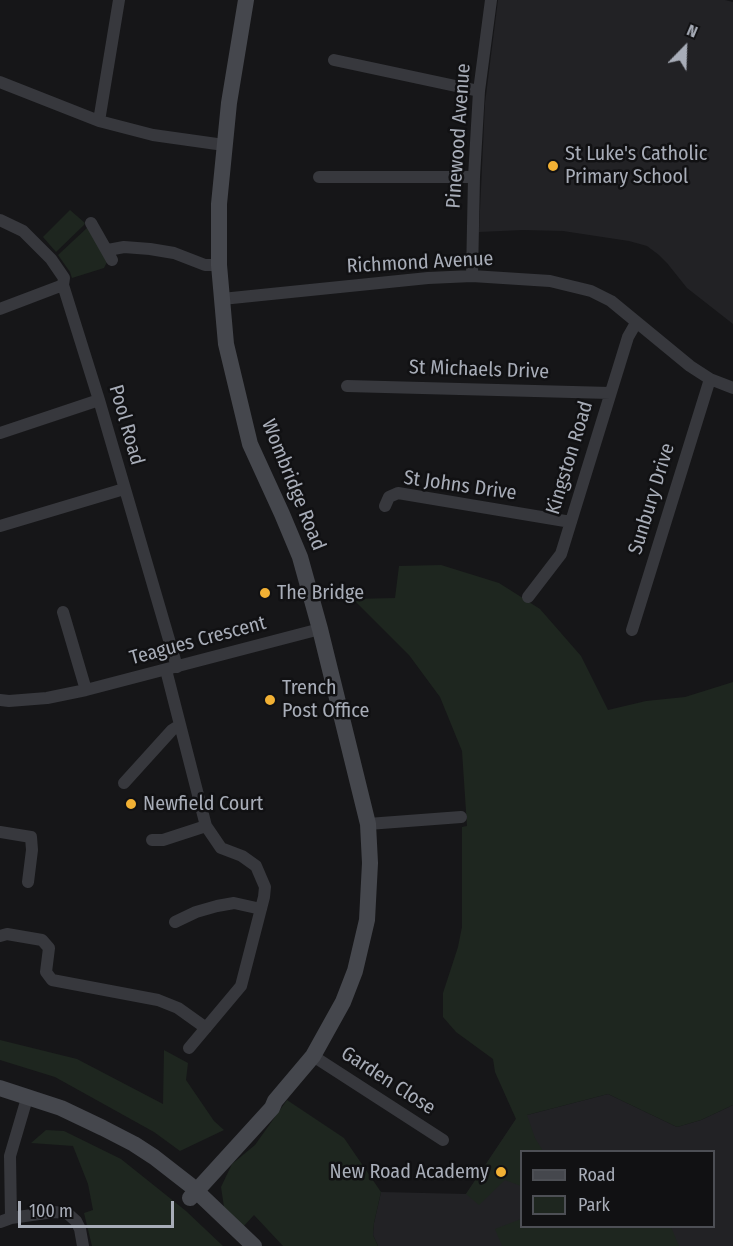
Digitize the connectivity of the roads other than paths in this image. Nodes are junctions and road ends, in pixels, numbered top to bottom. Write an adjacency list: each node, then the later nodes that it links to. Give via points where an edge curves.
1 (119, 0): 7 (street)
2 (246, 0): 8 (street, Wombridge Road)
3 (491, 0): 6 (street, Pinewood Avenue)
4 (334, 60): 6 (street)
5 (0, 82): 7 (street)
6 (479, 91): 10 (street, Pinewood Avenue)
7 (99, 121): 8 (street, via 153,135)
8 (224, 145): 13 (street, Wombridge Road)
9 (319, 177): 10 (street)
10 (474, 177): 14 (street, Pinewood Avenue)
11 (0, 220): 15 (street, Pool Road, via 23,231 51,259 64,278)
12 (91, 223): 13 (street, via 110,255 124,247 150,249 205,265)
13 (219, 265): 16 (street, Wombridge Road)
14 (472, 276): 16 (street, Richmond Avenue); 18 (street, Richmond Avenue, via 549,281 591,291 611,301)
15 (63, 285): 17 (street); 23 (street, Pool Road)
16 (222, 299): 31 (street, Wombridge Road, via 226,344 250,444 300,557)
17 (0, 309)
18 (636, 322): 19 (street, Richmond Avenue); 22 (street, Kingston Road)
19 (710, 379): 21 (street, Richmond Avenue); 32 (street, Sunbury Drive)
20 (347, 386): 22 (street, St Michaels Drive)
21 (733, 388)
22 (610, 393): 27 (street, Kingston Road)
23 (99, 400): 24 (street); 25 (street, Pool Road)
24 (0, 433)
25 (124, 489): 28 (street); 33 (street, Pool Road)
26 (385, 506): 27 (street, St Johns Drive, via 389,497 398,493)
27 (571, 522): 29 (street, Kingston Road, via 561,554)
28 (0, 526)
29 (528, 597)
30 (63, 612): 34 (street)
31 (320, 629): 33 (street, Teagues Crescent); 39 (street, Wombridge Road)
32 (632, 630)
33 (172, 668): 34 (street, Teagues Crescent); 36 (street, Pool Road)
34 (86, 690): 35 (street, Teagues Crescent, via 47,698)
35 (0, 700)
36 (180, 725): 37 (street); 40 (street, Pool Road)
37 (124, 783)
38 (460, 817): 39 (street)
39 (368, 824): 49 (street, Wombridge Road, via 367,920 355,971)
40 (206, 826): 42 (street); 44 (street, via 220,848 256,866 265,887)
41 (0, 832): 43 (street, via 31,837)
42 (152, 840)
43 (28, 882)
44 (261, 909): 45 (street, via 234,903 195,912); 47 (street, via 241,986)
45 (175, 922)
46 (0, 936): 47 (street, via 42,940 49,948 45,972 52,981 158,1000 178,1008)
47 (206, 1028): 48 (street)
48 (189, 1048)
49 (313, 1056): 52 (street, Wombridge Road); 54 (street, Garden Close)
50 (0, 1088): 56 (street, via 61,1108 103,1128 154,1157)
51 (0, 1097): 53 (street)
52 (275, 1101): 55 (street, Wombridge Road); 56 (street, Wombridge Road, via 267,1104)
53 (25, 1105): 56 (street, via 116,1144); 58 (street, via 10,1156)
54 (442, 1140)
55 (224, 1161): 56 (street, Wombridge Road); 57 (street, via 215,1184)
56 (190, 1191): 57 (street); 60 (street)
57 (214, 1207): 61 (street)
58 (5, 1220): 59 (street, via 67,1213 80,1229)
59 (83, 1246)
60 (240, 1246)
61 (254, 1246)

